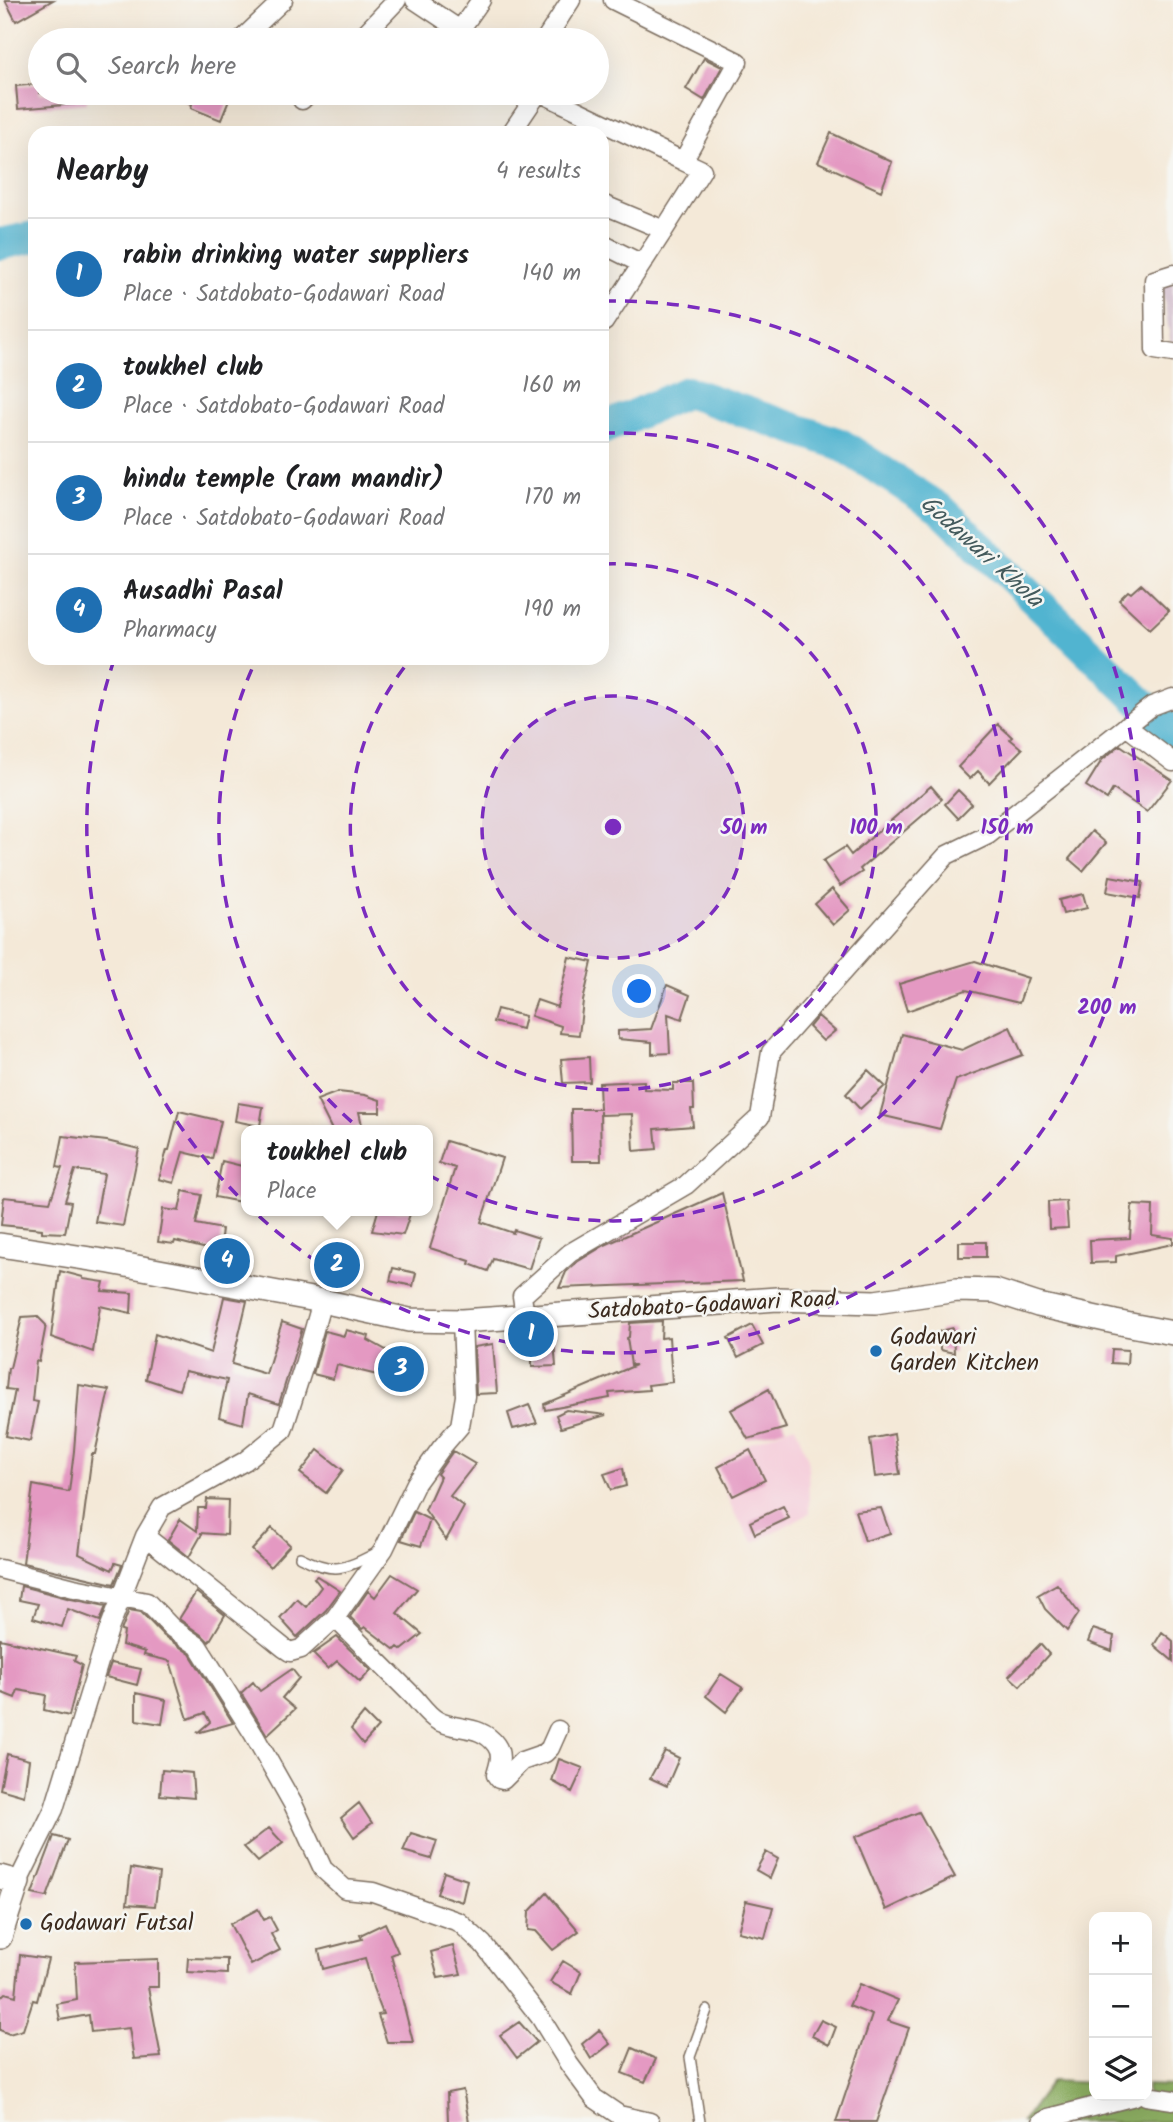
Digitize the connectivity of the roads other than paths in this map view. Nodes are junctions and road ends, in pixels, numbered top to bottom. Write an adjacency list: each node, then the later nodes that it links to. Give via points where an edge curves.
1 (283, 0): 7 (street)
2 (415, 0): 9 (street)
3 (481, 0): 10 (street)
4 (571, 0): 11 (street)
5 (614, 0): 15 (street, via 738,62)
6 (388, 3): 8 (street)
7 (254, 28)
8 (368, 28)
9 (457, 28)
10 (461, 28)
11 (553, 28)
12 (531, 105): 14 (street)
13 (565, 105): 15 (street)
14 (516, 126)
15 (683, 161): 17 (street, via 702,170)
16 (609, 207): 17 (street)
17 (664, 230): 19 (street)
18 (609, 248): 19 (street)
19 (642, 264): 21 (street)
20 (1173, 274): 22 (street, via 1154,280 1154,294 1155,350)
21 (609, 314)
22 (1173, 353)
23 (1173, 698): 24 (street, via 1152,706)
24 (1126, 726): 25 (street); 28 (street, via 988,835 947,855 771,1052 760,1117 686,1185 570,1253 522,1296)
25 (1173, 762)
26 (0, 1245): 27 (street, Satdobato-Godawari Road)
27 (322, 1301): 29 (street, Satdobato-Godawari Road, via 409,1320); 31 (street, via 283,1430 244,1461 162,1507)
28 (525, 1316): 29 (street, Satdobato-Godawari Road); 30 (street, Satdobato-Godawari Road, via 777,1299 875,1301 957,1290 995,1291 1051,1308)
29 (462, 1321): 32 (street, via 466,1396 460,1426 416,1483)
30 (1173, 1333)
31 (145, 1535): 35 (street); 36 (street, via 290,1652 301,1649)
32 (383, 1549): 33 (lane, via 337,1569); 36 (street)
33 (300, 1558)
34 (0, 1569): 35 (street)
35 (122, 1598): 38 (street, via 54,1809); 44 (street, via 147,1602 198,1646 293,1804 323,1869 345,1889 373,1892 459,1922 483,1944 540,2017 594,2098 620,2115)
36 (335, 1618): 37 (street, via 429,1715 489,1737 501,1758 499,1779 522,1761 545,1753)
37 (558, 1730)
38 (9, 1880): 39 (street)
39 (0, 1937)
40 (707, 2010): 45 (lane, via 691,2057)
41 (1152, 2097): 42 (street)
42 (1173, 2100)
43 (1113, 2101): 46 (street)
44 (650, 2122)
45 (701, 2122)
46 (1042, 2122)

